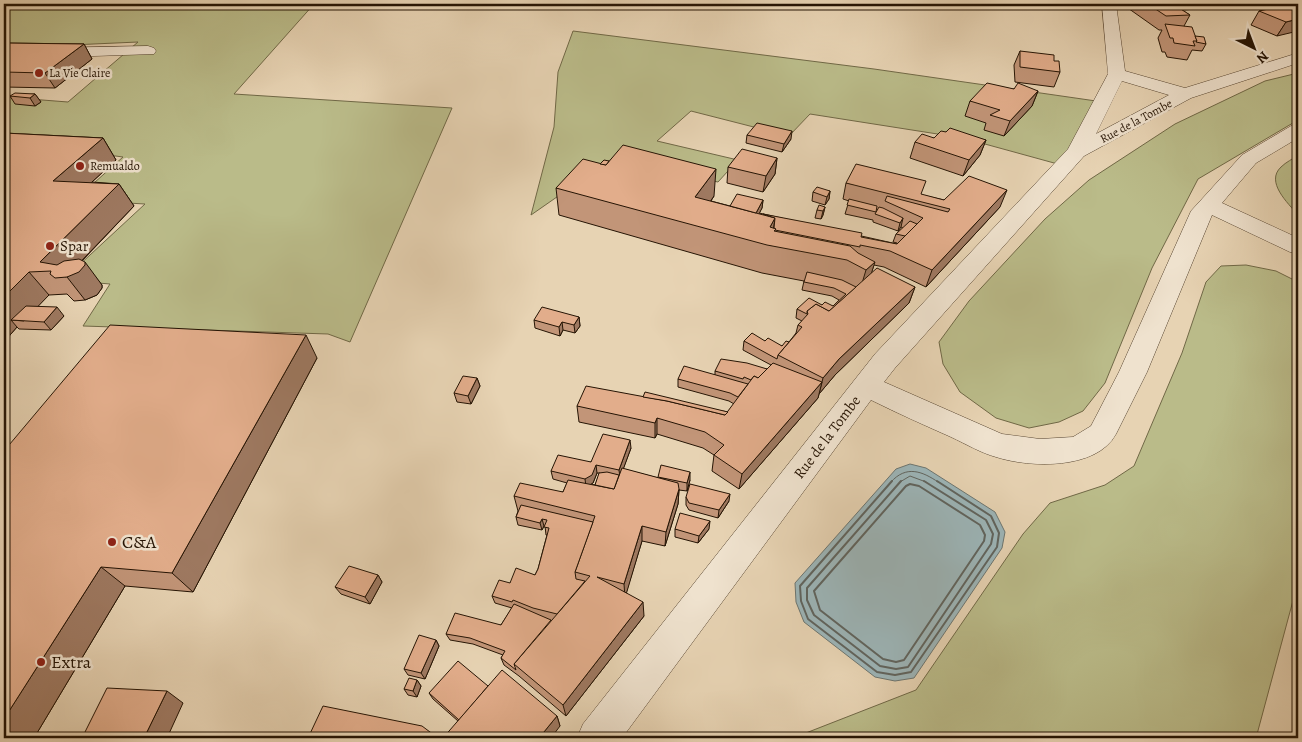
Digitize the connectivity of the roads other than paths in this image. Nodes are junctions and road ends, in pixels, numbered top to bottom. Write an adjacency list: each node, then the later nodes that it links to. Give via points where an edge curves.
1 (1109, 4): 5 (street)
2 (148, 52): 3 (street)
3 (4, 54)
4 (1298, 58): 6 (street)
5 (1117, 74): 6 (street, Rue de la Tombe); 8 (street, Rue de la Tombe)
6 (1185, 94): 8 (street, Rue de la Tombe)
7 (1298, 130): 9 (street, via 1249,159)
8 (1077, 152): 11 (street, Rue de la Tombe, via 885,361)
9 (1208, 205): 10 (street); 11 (street, via 1199,216 1133,372 1101,434 1079,449 1040,451 999,446)
10 (1298, 247)
11 (866, 386): 12 (street, Rue de la Tombe)
12 (597, 738)

